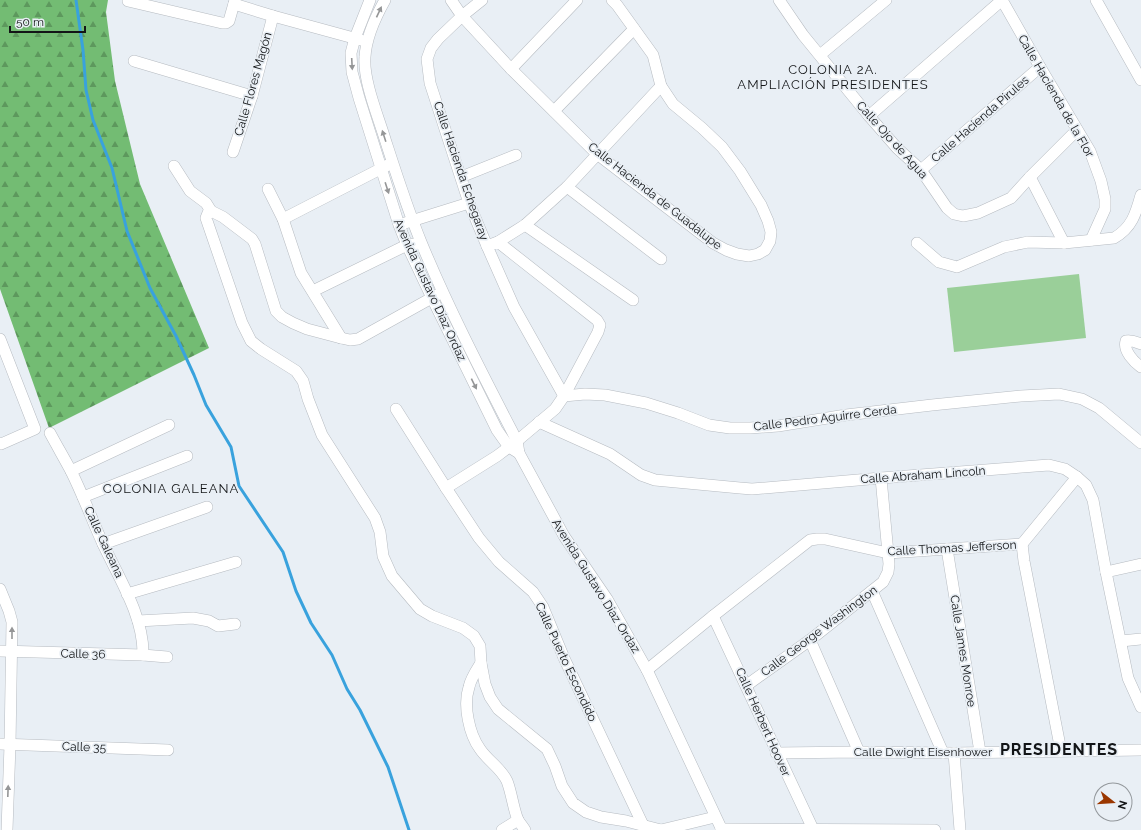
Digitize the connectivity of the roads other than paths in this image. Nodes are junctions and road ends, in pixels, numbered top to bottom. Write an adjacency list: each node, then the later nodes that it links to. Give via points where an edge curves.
1 (370, 0): 16 (street, Avenida Gustavo Díaz Ordaz)
2 (385, 0): 17 (street, Avenida Gustavo Díaz Ordaz, one-way to 2)
3 (451, 0): 14 (street, Calle Hacienda de Guadalupe)
4 (482, 0): 14 (street, Calle Hacienda Echegaray)
5 (577, 0): 21 (street)
6 (886, 0): 18 (street)
7 (1002, 0): 20 (street, Calle Hacienda de la Flor); 26 (street)
8 (1096, 0): 22 (street)
9 (128, 1): 10 (street, via 222,23 229,21)
10 (235, 2): 13 (street)
11 (617, 2): 15 (street, Calle Hacienda de Guadalupe)
12 (783, 2): 18 (street, Calle Ojo de Agua, via 803,35)
13 (273, 16): 16 (street); 24 (street, Calle Flores Magón)
14 (462, 16): 21 (street, Calle Hacienda de Guadalupe); 35 (street, Calle Hacienda Echegaray, via 434,44 427,59 430,83)
15 (634, 29): 23 (street, Calle Hacienda de Guadalupe, via 653,55); 25 (street)
16 (355, 38): 17 (street); 33 (street, Avenida Gustavo Díaz Ordaz, one-way to 33, via 351,53 352,72)
17 (367, 42): 31 (street, Avenida Gustavo Díaz Ordaz, one-way to 17, via 371,97 364,57)
18 (820, 55): 26 (street, Calle Ojo de Agua)
19 (134, 61): 24 (street)
20 (1040, 67): 27 (street, Calle Hacienda de la Flor); 34 (street, Calle Hacienda Pirules)
21 (511, 69): 25 (street, Calle Hacienda de Guadalupe)
22 (1141, 80)
23 (661, 86): 29 (street); 29 (street, Calle Hacienda de Guadalupe, via 673,104 722,147 740,171 768,221 770,242 765,250 749,256 737,254 713,243)
24 (252, 96): 28 (street, Calle Flores Magón)
25 (554, 111): 29 (street, Calle Hacienda de Guadalupe)
26 (869, 116): 34 (street, Calle Ojo de Agua, via 897,148)
27 (1077, 130): 36 (street, Calle Ojo de Agua); 46 (street, Calle Hacienda de la Flor, via 1090,151 1105,199 1105,209)
28 (233, 152)
29 (597, 154): 37 (street)
30 (516, 155): 35 (street)
31 (393, 163): 33 (street); 43 (street, Avenida Gustavo Díaz Ordaz)
32 (174, 166): 41 (street, via 190,191 206,203)
33 (381, 168): 42 (street); 44 (street, Avenida Gustavo Díaz Ordaz, one-way to 44)
34 (921, 170): 36 (street, Calle Ojo de Agua, via 947,208 954,214 963,216 1011,198)
35 (461, 177): 40 (street, Calle Hacienda Echegaray)
36 (1030, 177): 50 (street)
37 (567, 187): 45 (street); 53 (street)
38 (268, 189): 42 (street)
39 (1141, 195): 46 (street, via 1131,224 1121,234 1114,238)
40 (469, 203): 43 (street); 52 (street, Calle Hacienda Echegaray)
41 (211, 211): 58 (street, via 224,217 252,239 276,311 282,317 308,329); 97 (street, via 206,218 242,323 251,341 296,371 303,381 322,435 375,518 380,532 383,556 392,576 420,609 463,628 474,636 480,646)
42 (283, 219): 54 (street, via 301,273)
43 (412, 220): 44 (street); 48 (street, Avenida Gustavo Díaz Ordaz)
44 (399, 225): 51 (street, Avenida Gustavo Díaz Ordaz)
45 (525, 225): 47 (street); 57 (street)
46 (1091, 240): 50 (street)
47 (498, 242): 52 (street); 62 (street, via 598,320 598,332)
48 (421, 243): 51 (street); 55 (street, Avenida Gustavo Díaz Ordaz)
49 (917, 243): 50 (street, via 939,262 958,267 1010,246 1028,242)
50 (1064, 243)
51 (407, 245): 54 (street); 56 (street, Avenida Gustavo Díaz Ordaz)
52 (487, 246): 62 (street, Calle Hacienda Echegaray, via 514,307)
53 (661, 259)
54 (313, 291): 58 (street)
55 (442, 292): 56 (street); 69 (street, Avenida Gustavo Díaz Ordaz)
56 (432, 298): 58 (street, via 358,338); 69 (street, Avenida Gustavo Díaz Ordaz, one-way to 69, via 497,430)
57 (633, 300)
58 (341, 338)
59 (0, 339): 67 (street, via 35,429)
60 (1141, 344): 61 (street, via 1132,341 1126,341 1124,344 1134,362)
61 (1141, 367)
62 (564, 396): 64 (street, via 555,409); 68 (street, Calle Pedro Aguirre Cerda, via 605,395 646,403 709,425 730,428 778,426 932,405 1059,394 1082,399 1099,408)
63 (396, 409): 74 (street, Calle Puerto Escondido)
64 (539, 422): 69 (street); 73 (street, Calle Abraham Lincoln, via 610,454 642,475 655,480 752,489)
65 (169, 425): 71 (street)
66 (50, 433): 71 (street, Calle Galeana)
67 (0, 443)
68 (1141, 443)
69 (515, 447): 74 (street); 98 (street, Avenida Gustavo Díaz Ordaz, via 564,536 607,599)
70 (187, 456): 75 (street)
71 (71, 471): 75 (street, Calle Galeana)
72 (1077, 477): 73 (street, Calle Abraham Lincoln, via 1065,469 1049,465); 78 (street); 83 (street, Calle Abraham Lincoln, via 1086,485 1093,500)
73 (881, 478): 80 (street, Calle George Washington)
74 (446, 488): 112 (street, Calle Puerto Escondido, via 479,538 499,562 533,592 543,607 564,658)
75 (83, 497): 77 (street, Calle Galeana)
76 (207, 507): 77 (street)
77 (104, 544): 86 (street, Calle Galeana)
78 (1022, 544): 79 (street, Calle Thomas Jefferson); 104 (street, Calle Thomas Jefferson)
79 (947, 549): 80 (street, Calle Thomas Jefferson); 106 (street, Calle James Monroe)
80 (888, 553): 85 (street, Calle George Washington, via 888,572 883,582); 87 (street, Calle Thomas Jefferson, via 825,539 810,540)
81 (236, 562): 86 (street)
82 (1141, 564): 83 (street)
83 (1106, 572): 92 (street, Calle Abraham Lincoln)
84 (0, 589): 94 (street, one-way to 84, via 12,622)
85 (872, 591): 91 (street, Calle George Washington); 108 (street)
86 (127, 594): 88 (street, Calle Galeana)
87 (713, 616): 98 (street, Calle Thomas Jefferson); 99 (street, Calle Herbert Hoover)
88 (138, 621): 89 (street, via 193,618 209,621 218,626); 95 (street, Calle Galeana)
89 (235, 624)
90 (1141, 639): 92 (street)
91 (810, 640): 99 (street, Calle George Washington); 105 (street)
92 (1121, 641): 100 (street, Calle Abraham Lincoln, via 1128,678)
93 (0, 651): 94 (street, Calle 36)
94 (12, 652): 95 (street, Calle 36); 101 (street)
95 (143, 655): 96 (street, Calle 36)
96 (167, 657)
97 (481, 663): 111 (street, via 468,689 469,722 480,749 507,781); 112 (street, via 490,697 498,709 547,749 562,786 573,803 586,812 601,817)
98 (647, 670): 110 (street, Avenida Gustavo Díaz Ordaz)
99 (746, 685): 107 (street, Calle Herbert Hoover)
100 (1141, 707)
101 (5, 745): 102 (street, Calle 35); 116 (street, one-way to 101)
102 (168, 750)
103 (1141, 750): 104 (street, Calle Dwight Eisenhower)
104 (1061, 751): 106 (street, Calle Dwight Eisenhower)
105 (859, 752): 107 (street, Calle Dwight Eisenhower); 108 (street, Calle Dwight Eisenhower)
106 (980, 752): 109 (street, Calle Dwight Eisenhower)
107 (776, 753): 115 (street, Calle Herbert Hoover)
108 (943, 753): 109 (street, Calle Dwight Eisenhower)
109 (954, 753): 120 (street)
110 (715, 817): 113 (street); 114 (street, Avenida Gustavo Díaz Ordaz)
111 (518, 820): 117 (street); 118 (street)
112 (647, 827): 113 (street, via 661,830)
113 (674, 828)
114 (721, 829): 115 (street)
115 (813, 829): 119 (street)
116 (7, 830)
117 (502, 830)
118 (525, 830)
119 (934, 830)
120 (960, 830)

